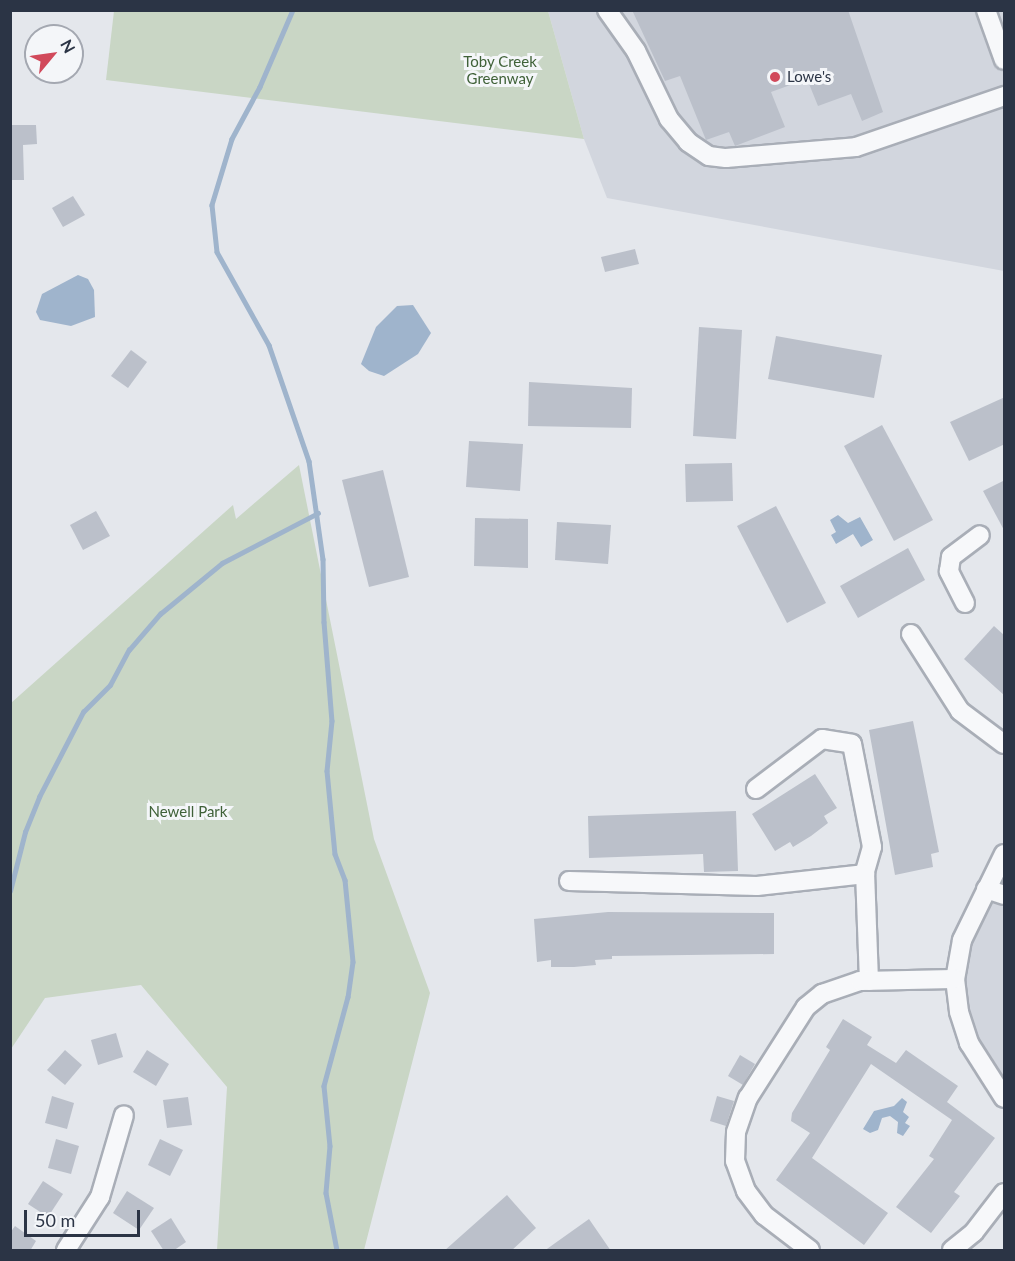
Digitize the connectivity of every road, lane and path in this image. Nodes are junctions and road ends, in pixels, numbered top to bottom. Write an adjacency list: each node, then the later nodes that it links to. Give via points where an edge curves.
1 (607, 10): 4 (street, via 636,51 669,119 688,142 709,156 726,158 855,147)
2 (986, 10): 3 (street)
3 (1005, 60)
4 (1005, 96)
5 (980, 535): 6 (street, via 951,556 949,571)
6 (965, 603)
7 (911, 634): 8 (street, via 960,711)
8 (1005, 744)
9 (756, 789): 11 (street, via 822,739 852,744 872,847)
10 (1005, 854): 13 (street)
11 (865, 874): 12 (street, via 757,885); 16 (street)
12 (569, 880)
13 (986, 889): 14 (street); 15 (street, via 962,940)
14 (1005, 895)
15 (955, 980): 16 (street); 17 (street, via 959,1012 969,1042)
16 (869, 981): 21 (street, via 839,986 806,1007 748,1098 736,1132 735,1161 746,1191 764,1215)
17 (1005, 1098)
18 (124, 1115): 20 (street, via 100,1197)
19 (1005, 1193): 22 (street, via 974,1232)
20 (70, 1249)
21 (810, 1251)
22 (952, 1251)

